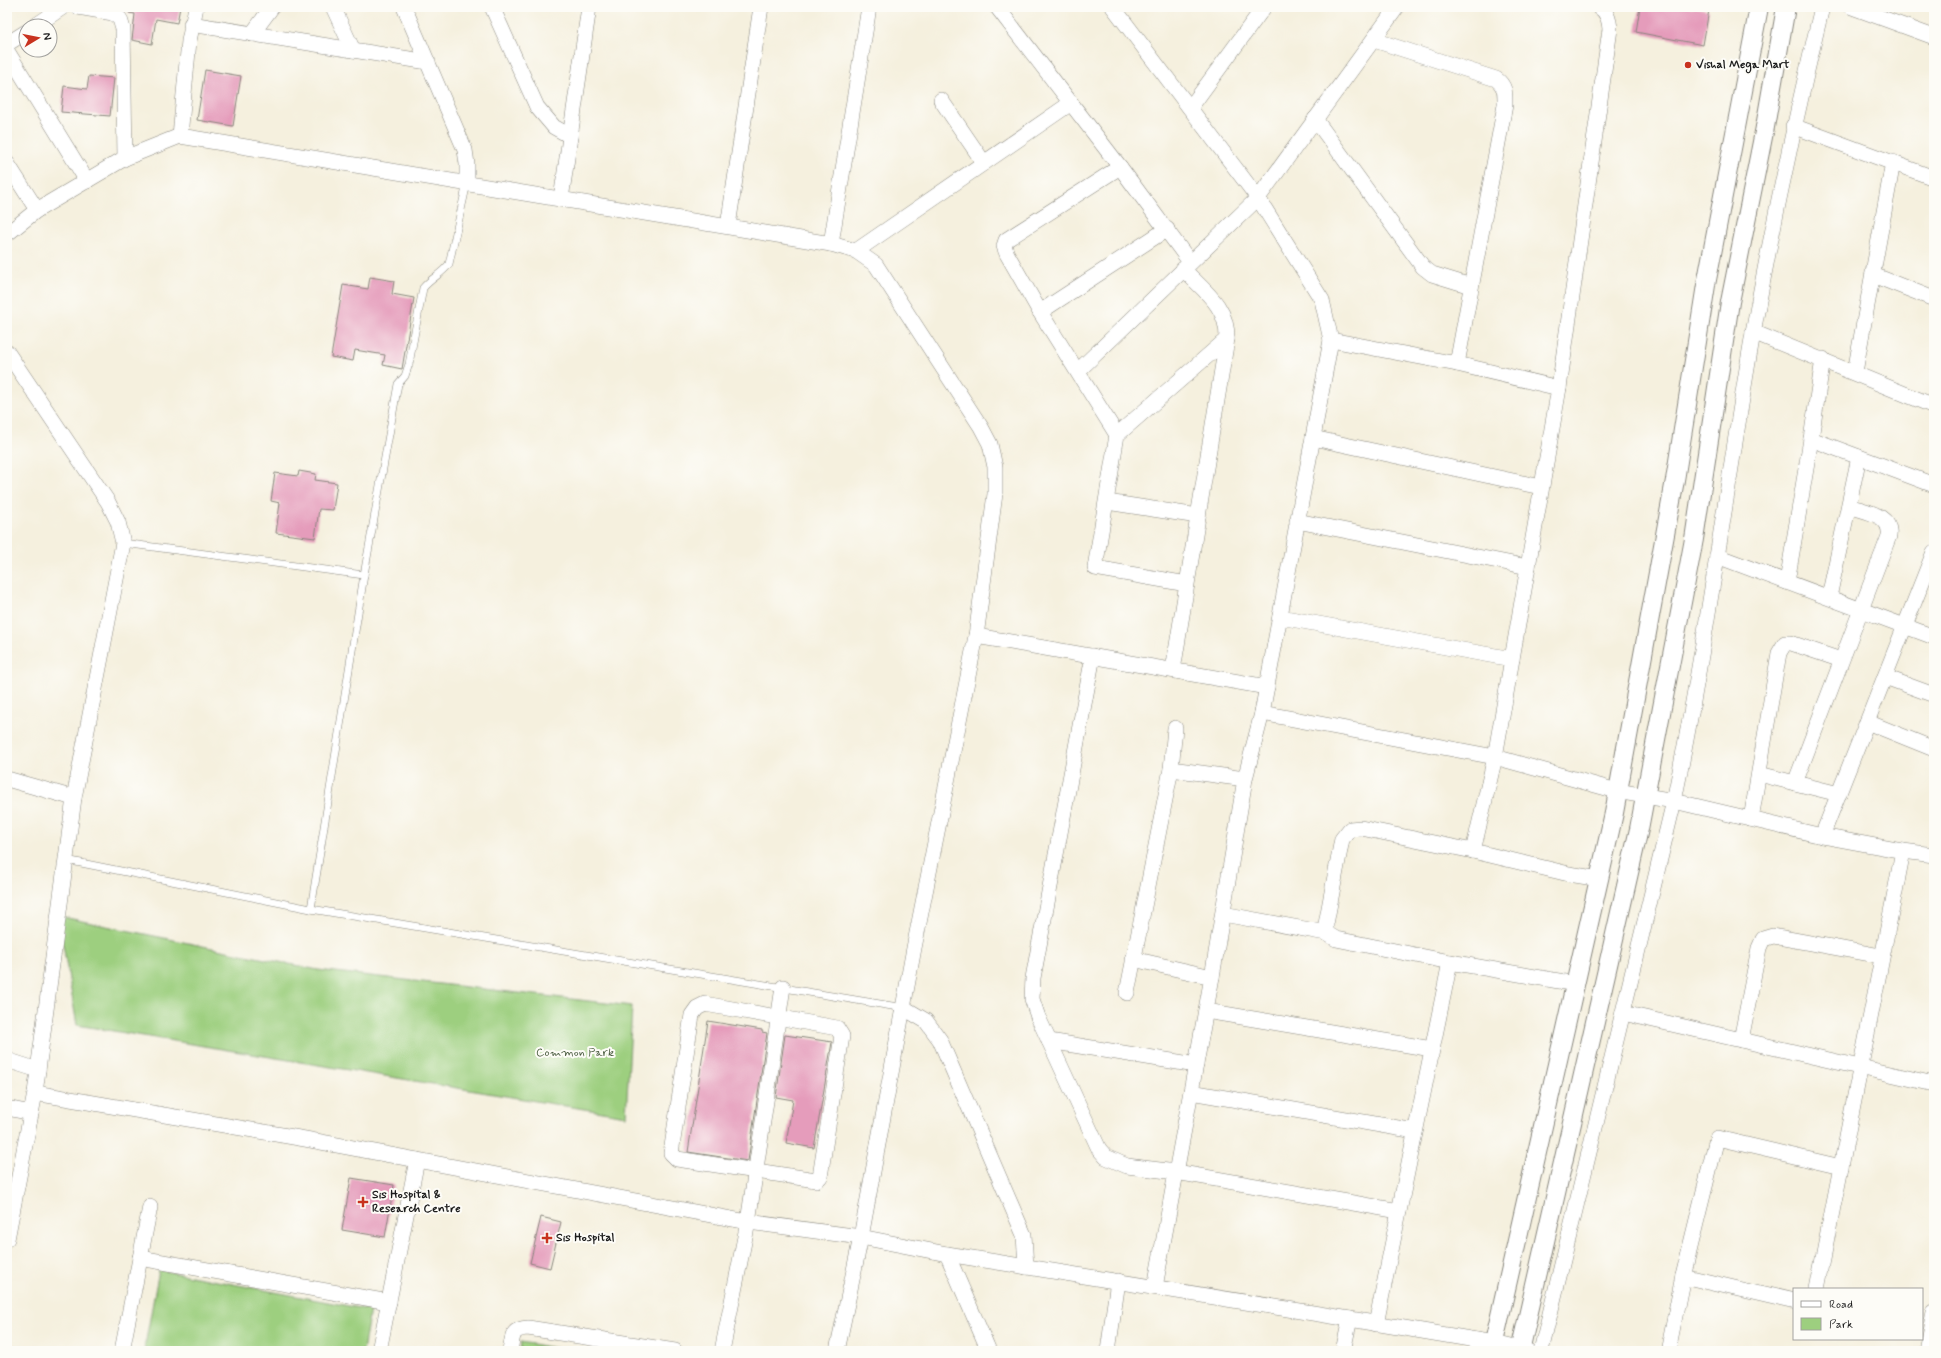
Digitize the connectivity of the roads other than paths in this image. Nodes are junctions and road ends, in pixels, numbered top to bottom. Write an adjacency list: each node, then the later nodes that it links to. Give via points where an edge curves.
1 (63, 7): 20 (street)
2 (78, 7): 37 (street, via 112,13 120,19 123,29)
3 (196, 7): 21 (street)
4 (272, 7): 22 (street)
5 (333, 7): 27 (street)
6 (404, 7): 29 (street)
7 (492, 7): 36 (street, via 536,107 554,127)
8 (589, 7): 36 (street)
9 (761, 7): 48 (street)
10 (869, 7): 51 (street)
11 (997, 7): 31 (street)
12 (1113, 7): 32 (street)
13 (1397, 7): 25 (street)
14 (1598, 7): 66 (street, via 1604,10 1609,18 1610,36)
15 (1759, 7): 108 (street, via 1706,285 1675,480)
16 (1786, 7): 110 (street, via 1730,302 1694,539)
17 (1822, 7): 34 (street)
18 (1852, 7): 24 (street)
19 (1257, 10): 32 (street)
20 (47, 18)
21 (191, 24): 22 (street); 35 (street)
22 (252, 34): 27 (street)
23 (18, 37): 26 (street)
24 (1934, 37)
25 (1374, 40): 33 (street); 55 (street, via 1496,79 1503,84 1506,93 1505,106)
26 (7, 44)
27 (353, 50): 29 (street)
28 (7, 51): 43 (street)
29 (428, 62): 44 (street, via 465,150)
30 (941, 100): 38 (street)
31 (1071, 103): 38 (street); 41 (street)
32 (1190, 108): 45 (street)
33 (1315, 119): 45 (street); 55 (street, via 1423,267 1432,274)
34 (1793, 126): 39 (street); 58 (street)
35 (180, 136): 37 (street); 44 (street)
36 (570, 136): 46 (street)
37 (125, 158): 43 (street)
38 (984, 162): 52 (street)
39 (1893, 162): 42 (street); 54 (street)
40 (7, 163): 47 (street)
41 (1120, 167): 49 (street); 57 (street, via 1006,240 1004,246 1007,254)
42 (1934, 178)
43 (87, 181): 47 (street)
44 (467, 183): 46 (street); 82 (lane, via 449,264 423,288 409,364 405,376 398,384)
45 (1258, 198): 53 (street); 60 (street, via 1322,300)
46 (561, 200): 48 (street)
47 (37, 210): 50 (street)
48 (728, 226): 51 (street)
49 (1167, 229): 53 (street); 57 (street)
50 (7, 234)
51 (831, 244): 52 (street)
52 (856, 251): 89 (street, via 876,265 990,444 995,467 995,494)
53 (1187, 266): 59 (street, via 1220,307 1225,317); 64 (street)
54 (1873, 275): 56 (street); 65 (street)
55 (1471, 286): 63 (street)
56 (1934, 299)
57 (1040, 312): 64 (street)
58 (1753, 332): 62 (street); 80 (street)
59 (1227, 339): 68 (street); 76 (street)
60 (1331, 340): 63 (street); 69 (street)
61 (7, 352): 78 (street, via 108,502 118,522)
62 (1823, 359): 65 (street); 70 (street)
63 (1457, 364): 66 (street)
64 (1078, 371): 68 (street)
65 (1855, 372): 67 (street)
66 (1559, 388): 73 (street)
67 (1934, 406)
68 (1117, 435): 74 (street)
69 (1313, 438): 73 (street); 77 (street)
70 (1812, 439): 71 (street); 83 (street)
71 (1859, 457): 72 (street); 75 (street)
72 (1934, 485)
73 (1541, 487): 81 (street)
74 (1107, 502): 76 (street); 84 (street, via 1095,568)
75 (1849, 506): 85 (street); 86 (street, via 1882,518 1888,522 1890,528)
76 (1198, 516): 84 (street)
77 (1297, 522): 81 (street); 87 (street)
78 (123, 542): 82 (lane); 111 (street)
79 (1934, 552): 88 (street)
80 (1717, 556): 83 (street); 112 (street, via 1688,733)
81 (1528, 566): 92 (street)
82 (364, 575): 120 (lane)
83 (1787, 582): 85 (street)
84 (1187, 584): 94 (street)
85 (1829, 597): 86 (street)
86 (1860, 609): 88 (street); 93 (street)
87 (1280, 617): 92 (street); 96 (street)
88 (1905, 626): 90 (street); 95 (street)
89 (976, 636): 91 (street); 130 (street)
90 (1934, 637)
91 (1093, 656): 94 (street); 135 (street, via 1033,978 1032,999)
92 (1512, 658): 102 (street)
93 (1841, 660): 104 (street, via 1790,643 1782,646); 107 (street)
94 (1173, 670): 96 (street)
95 (1885, 677): 97 (street); 99 (street)
96 (1267, 687): 98 (street)
97 (1934, 695)
98 (1262, 713): 102 (street); 106 (street)
99 (1867, 722): 101 (street); 109 (street)
100 (1175, 728): 103 (street)
101 (1934, 749)
102 (1495, 757): 108 (street); 115 (street)
103 (1171, 769): 106 (street); 124 (street)
104 (1759, 774): 107 (street); 113 (street)
105 (7, 779): 111 (street)
106 (1245, 779): 121 (street)
107 (1795, 783): 109 (street)
108 (1617, 791): 110 (street); 119 (street)
109 (1839, 794): 114 (street)
110 (1645, 796): 112 (street); 170 (street)
111 (74, 798): 118 (street)
112 (1674, 801): 113 (street); 132 (street)
113 (1751, 819): 114 (street)
114 (1822, 836): 116 (street)
115 (1473, 851): 119 (street); 122 (street, via 1361,828 1350,829 1342,838)
116 (1903, 851): 117 (street); 123 (street)
117 (1934, 855)
118 (66, 860): 120 (lane); 140 (street)
119 (1600, 879): 127 (street)
120 (311, 909): 128 (lane)
121 (1223, 914): 122 (street); 126 (street)
122 (1326, 934): 125 (street, via 1336,939)
123 (1881, 956): 134 (street, via 1773,936 1763,939); 139 (street)
124 (1133, 959): 126 (street); 129 (street)
125 (1450, 962): 127 (street); 136 (street)
126 (1212, 977): 131 (street)
127 (1576, 984): 169 (street)
128 (782, 987): 130 (lane); 133 (street)
129 (1127, 994)
130 (904, 1008): 154 (street); 158 (street, via 926,1021 940,1040 1024,1234)
131 (1206, 1011): 136 (street); 138 (street)
132 (1623, 1013): 134 (street); 180 (street)
133 (778, 1017): 149 (street); 149 (street, via 837,1028 842,1036 822,1171 816,1180); 149 (street, via 705,1004 697,1008 692,1015 672,1143 671,1153 677,1159)
134 (1741, 1040): 139 (street)
135 (1049, 1041): 138 (street); 150 (street, via 1099,1150 1106,1157 1127,1166)
136 (1432, 1050): 146 (street)
137 (7, 1060): 140 (street)
138 (1196, 1065): 142 (street)
139 (1859, 1068): 141 (street); 148 (street)
140 (38, 1070): 143 (street)
141 (1934, 1084)
142 (1191, 1092): 146 (street); 150 (street)
143 (35, 1093): 145 (street); 147 (street)
144 (7, 1108): 145 (street)
145 (31, 1113): 155 (street)
146 (1415, 1131): 152 (street)
147 (416, 1160): 153 (street); 163 (street)
148 (1841, 1166): 159 (street, via 1717,1138); 162 (street)
149 (755, 1171): 153 (street)
150 (1176, 1172): 152 (street); 161 (street)
151 (150, 1208): 157 (street)
152 (1399, 1211): 167 (street)
153 (748, 1222): 154 (street); 175 (street)
154 (861, 1237): 156 (street); 176 (street)
155 (7, 1239)
156 (947, 1254): 158 (street); 177 (street)
157 (140, 1258): 163 (street); 171 (street)
158 (1026, 1267): 160 (street)
159 (1683, 1276): 164 (street); 181 (street)
160 (1118, 1281): 161 (street); 178 (street)
161 (1154, 1287): 166 (street)
162 (1817, 1288)
163 (389, 1302): 172 (street)
164 (1793, 1302)
165 (1934, 1312): 168 (street)
166 (1350, 1319): 167 (street); 179 (street)
167 (1376, 1324): 169 (street)
168 (1926, 1333): 182 (street)
169 (1493, 1347): 170 (street)
170 (1523, 1350)
171 (122, 1351)
172 (379, 1351)
173 (510, 1351): 174 (street, via 513,1334 519,1329 528,1328)
174 (675, 1351)
175 (722, 1351)
176 (836, 1351)
177 (989, 1351)
178 (1108, 1351)
179 (1343, 1351)
180 (1541, 1351)
181 (1668, 1351)
182 (1926, 1351)

